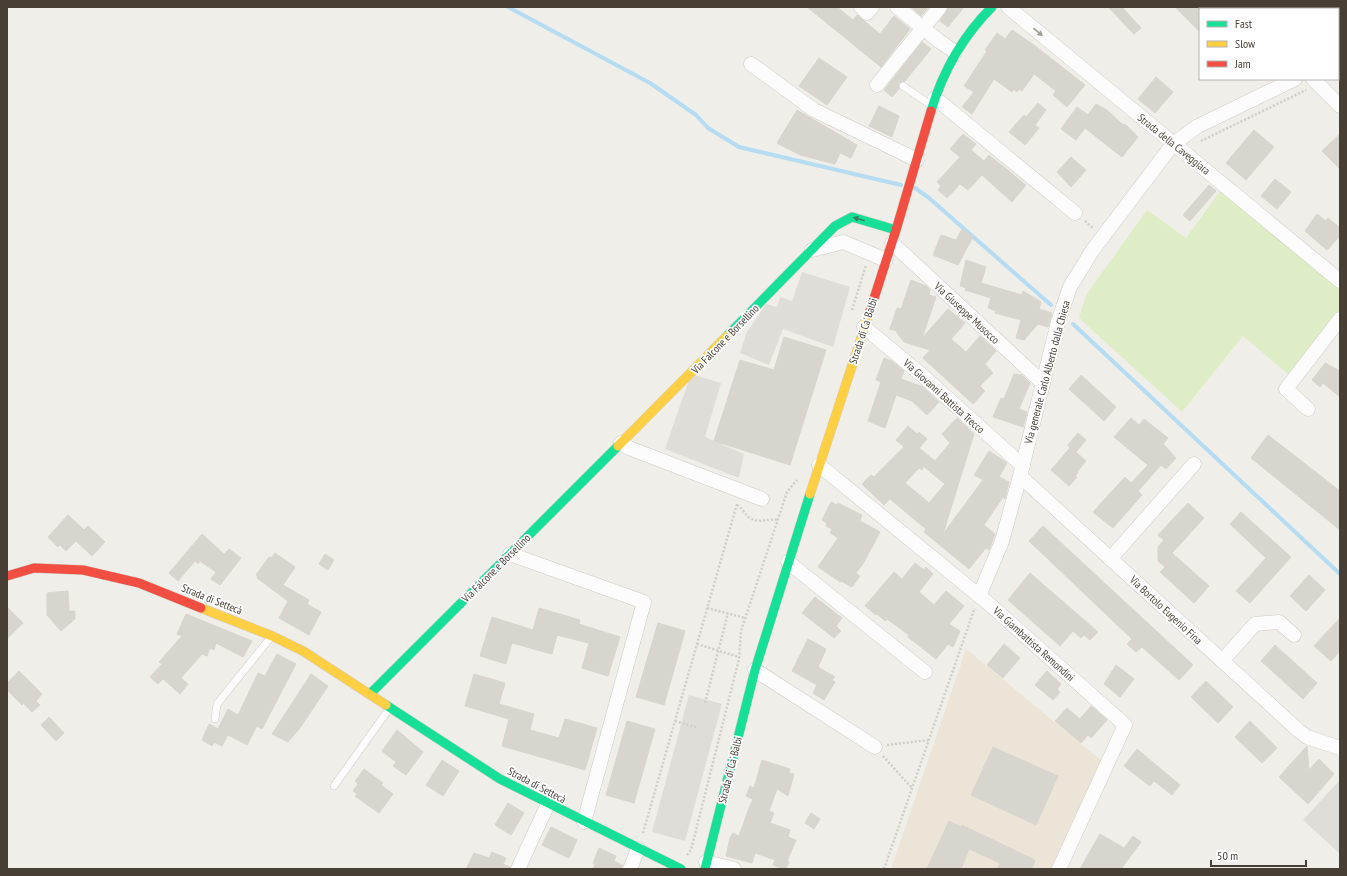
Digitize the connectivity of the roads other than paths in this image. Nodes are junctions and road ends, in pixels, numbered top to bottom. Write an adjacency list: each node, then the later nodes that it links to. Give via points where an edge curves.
1 (861, 7): 2 (street, via 867,12)
2 (872, 7)
3 (897, 7): 7 (street)
4 (940, 7): 7 (street)
5 (992, 7): 8 (street, Strada di Ca' Balbi, via 975,24)
6 (1008, 7): 16 (street, Strada della Caveggiara, one-way to 16)
7 (923, 28): 8 (street); 12 (street)
8 (955, 52): 14 (street, Strada di Ca' Balbi)
9 (751, 64): 17 (street, via 814,110)
10 (1293, 80): 16 (street, Via generale Carlo Alberto dalla Chiesa, via 1198,126)
11 (1316, 82): 15 (street)
12 (877, 85)
13 (903, 86): 14 (lane)
14 (934, 102): 17 (street, Strada di Ca' Balbi); 18 (street)
15 (1340, 106)
16 (1173, 144): 22 (street, Strada della Caveggiara); 25 (street, Via generale Carlo Alberto dalla Chiesa, via 1103,236 1070,287 1058,322)
17 (917, 160): 19 (street, Strada di Ca' Balbi)
18 (1075, 213)
19 (894, 236): 20 (street, Via Falcone e Borsellino, one-way to 20, via 852,217 835,226); 21 (street, Strada di Ca' Balbi); 25 (street, Via Giuseppe Musocco)
20 (810, 251): 21 (street, via 843,242); 27 (street, Via Falcone e Borsellino)
21 (886, 260): 24 (street, Strada di Ca' Balbi)
22 (1340, 281)
23 (1340, 319): 26 (street, via 1286,389)
24 (864, 327): 29 (street, Strada di Ca' Balbi); 30 (street, Via Giovanni Battista Trecco, via 923,376)
25 (1043, 384): 30 (street, Via generale Carlo Alberto dalla Chiesa)
26 (1308, 409)
27 (621, 443): 31 (street); 32 (street, Via Falcone e Borsellino)
28 (1194, 464): 33 (street)
29 (819, 465): 34 (street, Strada di Ca' Balbi); 36 (street, Via Giambattista Remondini)
30 (1022, 471): 33 (street, Via Bortolo Eugenio Fina); 36 (street, Via generale Carlo Alberto dalla Chiesa)
31 (762, 500)
32 (510, 554): 42 (street, Via Falcone e Borsellino); 49 (street, via 644,602)
33 (1110, 558): 39 (street, Via Bortolo Eugenio Fina)
34 (788, 562): 40 (street, Strada di Ca' Balbi); 41 (street)
35 (7, 576): 38 (street, Strada di Settecà, via 34,568 83,570 132,582 178,598)
36 (984, 600): 56 (street, Via Giambattista Remondini, via 1125,725)
37 (1294, 635): 39 (street, via 1279,622 1255,624)
38 (272, 636): 42 (street, Strada di Settecà, via 303,651); 44 (lane, via 217,704)
39 (1222, 661): 46 (street, Via Bortolo Eugenio Fina, via 1307,737)
40 (755, 670): 45 (street); 51 (street, Strada di Ca' Balbi)
41 (925, 672)
42 (370, 694): 43 (street, Strada di Settecà)
43 (390, 708): 47 (lane); 48 (street, Strada di Settecà, via 500,779)
44 (215, 719)
45 (875, 747)
46 (1340, 748)
47 (334, 786)
48 (548, 804): 49 (street, Strada di Settecà); 52 (street)
49 (584, 822): 50 (street, Strada di Settecà)
50 (638, 849): 53 (street); 54 (street, Strada di Settecà)
51 (705, 866): 55 (street)
52 (518, 869)
53 (630, 869)
54 (681, 869)
55 (734, 869)
56 (1059, 869)

